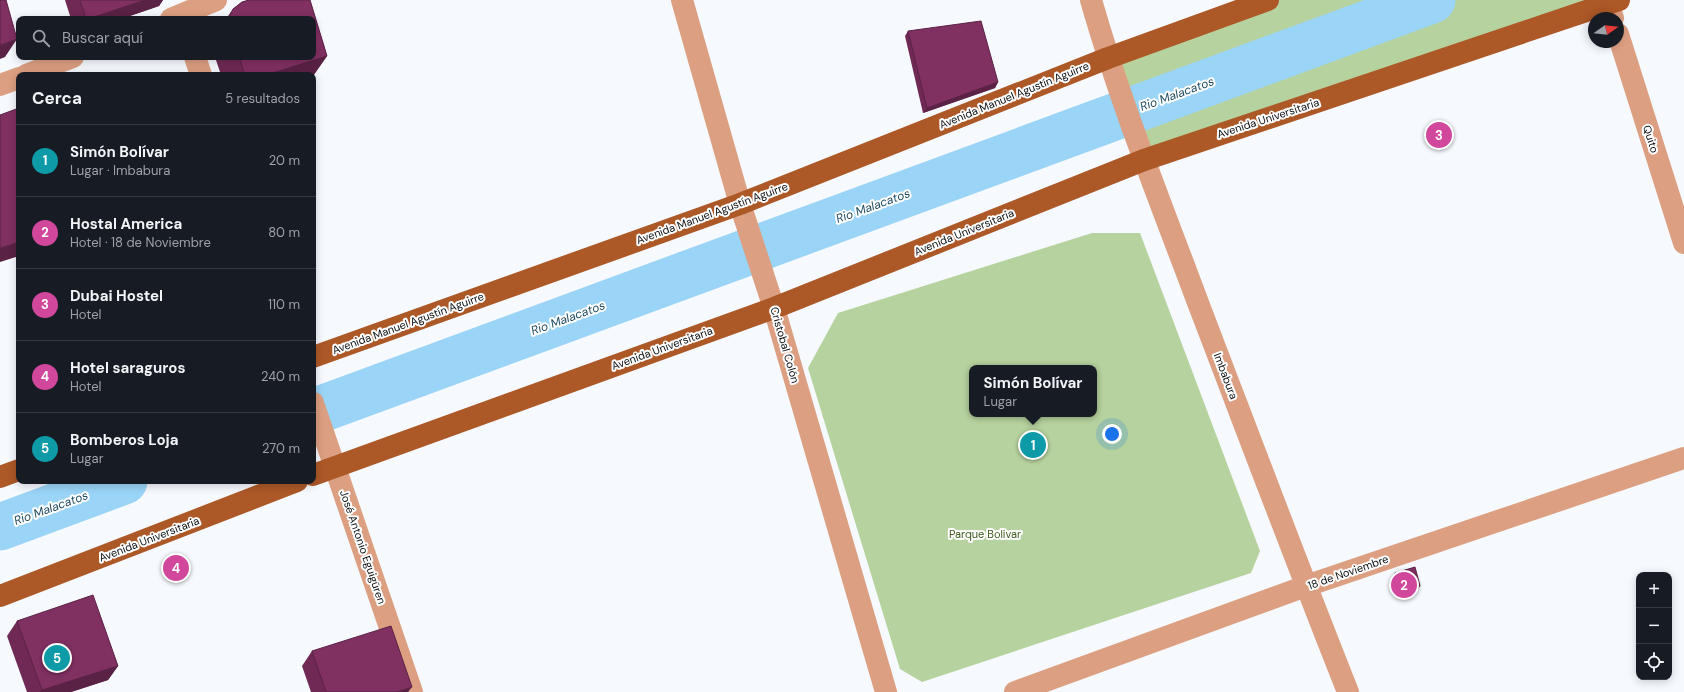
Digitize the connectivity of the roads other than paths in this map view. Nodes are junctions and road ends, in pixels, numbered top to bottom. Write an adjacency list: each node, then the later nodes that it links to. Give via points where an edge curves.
1 (216, 0): 6 (street)
2 (682, 0): 16 (street, Cristobal Colón)
3 (1091, 0): 10 (street, Imbabura)
4 (1268, 0): 10 (main road, Avenida Manuel Agustín Aguirre)
5 (1612, 6): 15 (main road, Avenida Universitaria)
6 (177, 13)
7 (1622, 48): 17 (street, Quito)
8 (64, 60): 11 (street)
9 (196, 60): 12 (street)
10 (1109, 62): 15 (street, Imbabura); 16 (main road, Avenida Manuel Agustín Aguirre)
11 (34, 72)
12 (200, 72)
13 (16, 79): 14 (street)
14 (0, 85)
15 (1143, 157): 18 (main road, Avenida Universitaria); 27 (street, Imbabura)
16 (742, 209): 18 (street, Cristobal Colón); 19 (main road, Avenida Manuel Agustín Aguirre)
17 (1684, 243)
18 (772, 299): 21 (main road, Avenida Universitaria); 30 (street, Cristobal Colón)
19 (316, 356)
20 (316, 412): 21 (street, José Antonio Eguigüren)
21 (332, 458): 24 (main road, Avenida Universitaria); 29 (street, José Antonio Eguigüren)
22 (1684, 458): 27 (street, 18 de Noviembre)
23 (16, 471): 25 (main road)
24 (316, 472)
25 (0, 477)
26 (289, 484): 28 (main road, Avenida Universitaria)
27 (1306, 586): 31 (street, 18 de Noviembre); 32 (street, Imbabura)
28 (0, 596)
29 (412, 692)
30 (886, 692)
31 (1015, 692)
32 (1348, 692)

